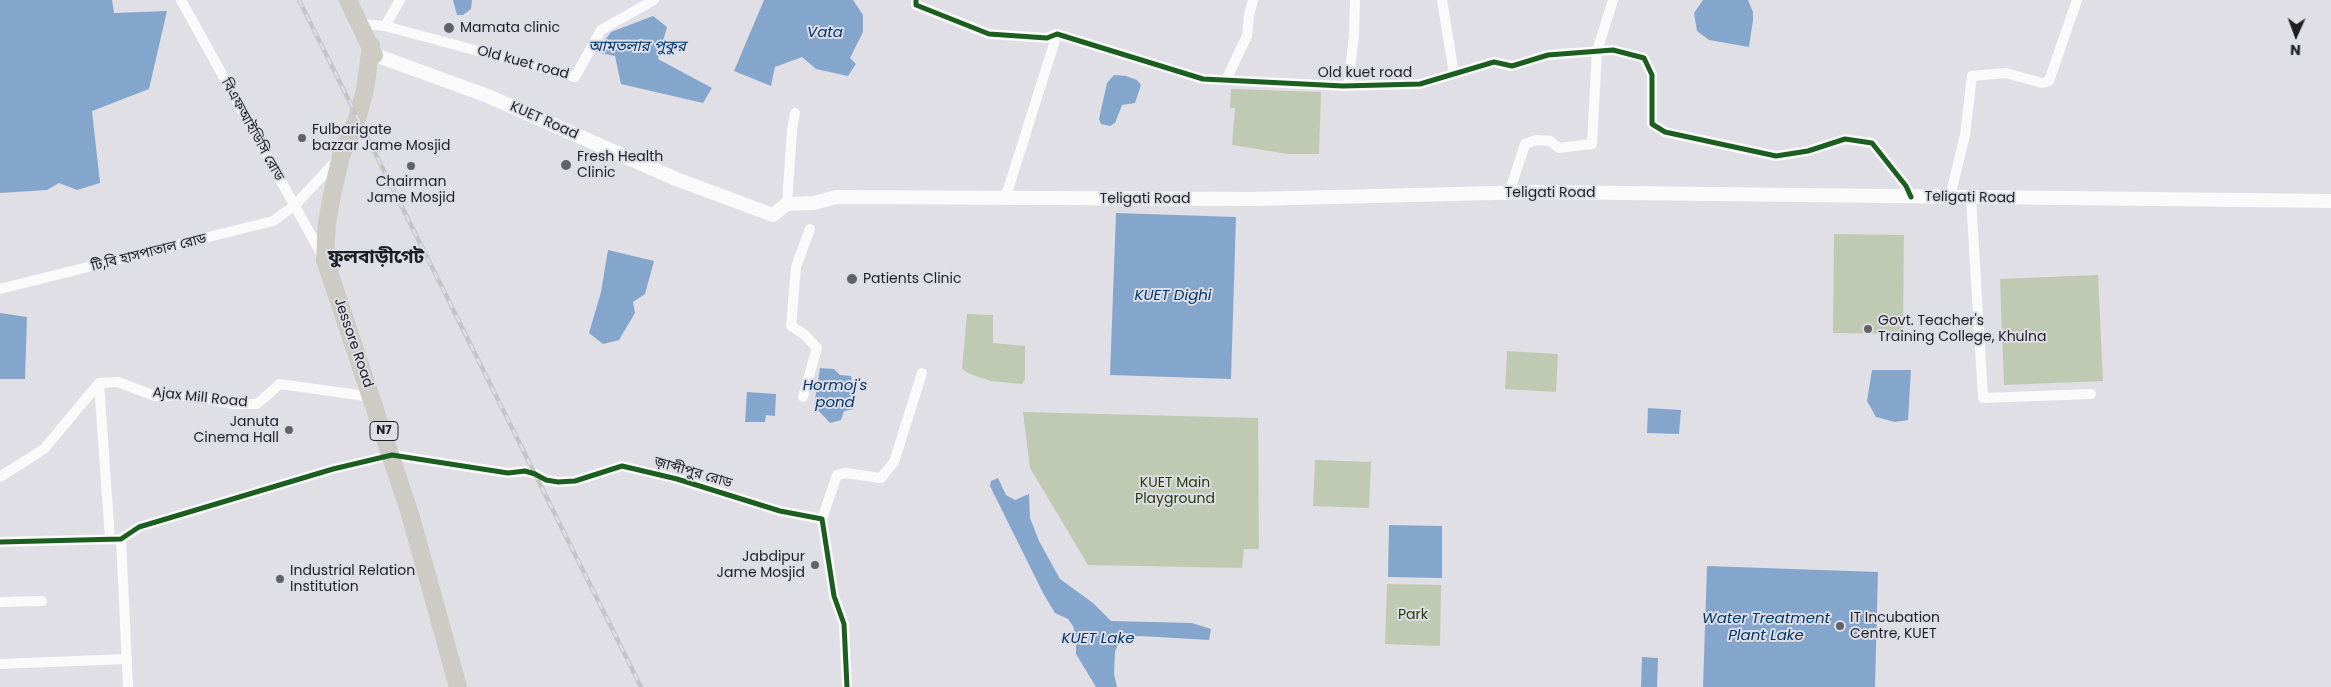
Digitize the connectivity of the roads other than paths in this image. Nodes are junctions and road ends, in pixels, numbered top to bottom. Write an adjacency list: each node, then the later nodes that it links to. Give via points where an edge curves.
1 (181, 0): 28 (street, বিএফআইডিসি রোড)
2 (348, 0): 11 (highway, N7)
3 (400, 0): 12 (street)
4 (654, 0): 12 (street, Old kuet road, via 601,30 575,78)
5 (916, 0): 13 (street, Old kuet road, via 916,5 990,34 1047,38)
6 (1252, 0): 17 (street, via 1247,36)
7 (1355, 0): 18 (street)
8 (1442, 0): 16 (street)
9 (1613, 0): 14 (street)
10 (2077, 0): 23 (street, via 2049,81 2042,83 2006,73 1972,76 1965,135)
11 (361, 24): 12 (street, Old kuet road); 15 (highway, N7)
12 (385, 26)
13 (1057, 34): 17 (street, Old kuet road, via 1203,79); 25 (street)
14 (1597, 51): 16 (street, Old kuet road, via 1548,55 1512,66 1494,62); 21 (street, via 1592,144 1559,148 1550,141 1536,140 1525,144); 22 (street, Old kuet road, via 1613,50 1644,58 1652,75 1652,124 1665,132 1776,156 1808,151 1844,139 1872,143)
15 (371, 52): 20 (highway, N7, via 370,100 361,128); 27 (main road, KUET Road, via 488,96 676,178 773,215)
16 (1454, 74): 18 (street, Old kuet road, via 1420,84)
17 (1226, 80): 18 (street, Old kuet road)
18 (1348, 86)
19 (795, 113): 27 (street)
20 (345, 153): 28 (street, টি,বি হাসপাতাল রোড); 30 (highway, Jessore Road / N7, via 327,222)
21 (1509, 192): 22 (main road, Teligati Road); 25 (main road, Teligati Road, via 1253,199)
22 (1911, 197): 23 (main road, Teligati Road)
23 (1950, 197): 24 (main road, Teligati Road)
24 (1971, 198): 26 (main road, Teligati Road); 34 (street, via 1983,398)
25 (1005, 199): 27 (main road, Teligati Road, via 836,197 814,203)
26 (2331, 202)
27 (787, 204)
28 (294, 206): 30 (street, বিএফআইডিসি রোড); 31 (street, টি,বি হাসপাতাল রোড, via 273,221)
29 (810, 229): 36 (street, via 796,267 791,326 817,348)
30 (325, 260): 35 (highway, Jessore Road / N7)
31 (0, 289)
32 (922, 373): 39 (street, via 894,462 881,478 846,473 837,475)
33 (99, 383): 35 (street, Ajax Mill Road, via 118,382 155,396 194,396 233,404 257,404 280,384); 38 (street, via 44,449); 40 (street)
34 (2091, 394)
35 (372, 397): 37 (highway, Jessore Road / N7)
36 (803, 397)
37 (392, 455): 39 (street, জ়াব্দীপুর রোড, via 508,473 525,471 558,482 575,481 622,466 677,479 780,511); 40 (street, via 333,469 139,527); 47 (highway, Jessore Road / N7)
38 (0, 477)
39 (822, 519): 48 (street, via 834,596 844,624)
40 (115, 539): 41 (street); 44 (street)
41 (0, 542)
42 (42, 601): 43 (street)
43 (0, 602)
44 (127, 659): 45 (street); 46 (street)
45 (0, 664)
46 (128, 687)
47 (458, 687)
48 (847, 687)

